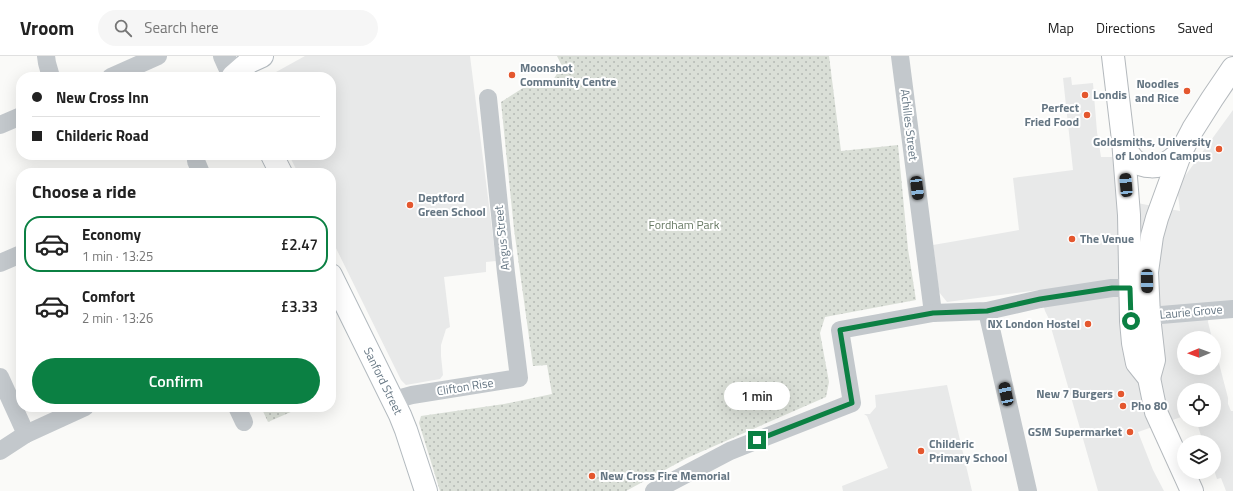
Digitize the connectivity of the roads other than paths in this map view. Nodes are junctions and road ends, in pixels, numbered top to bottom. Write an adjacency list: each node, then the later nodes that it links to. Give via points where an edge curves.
1 (46, 56): 8 (street)
2 (158, 56): 9 (street)
3 (224, 56): 10 (street)
4 (262, 56): 11 (main road, via 249,62)
5 (900, 56): 23 (street, Achilles Street)
6 (1113, 56): 15 (main road)
7 (1233, 68): 16 (main road, via 1204,111)
8 (49, 72)
9 (125, 72)
10 (232, 72)
11 (238, 72)
12 (488, 98): 26 (street, Angus Street)
13 (16, 118): 14 (street)
14 (0, 125)
15 (1123, 140): 16 (main road, via 1127,152 1138,164 1159,166); 20 (main road, via 1129,221)
16 (1181, 152): 24 (main road, via 1152,236 1147,272)
17 (16, 256): 18 (street)
18 (0, 263)
19 (336, 284): 28 (main road, Sanford Street)
20 (1130, 288): 22 (street, via 1112,288 1040,299); 27 (main road, via 1137,363)
21 (1233, 308): 24 (street, Laurie Grove)
22 (987, 311): 23 (street); 34 (street)
23 (933, 313): 33 (street, via 840,330 852,403 730,450)
24 (1149, 316): 27 (main road, via 1154,360)
25 (0, 377): 30 (street)
26 (519, 378): 28 (street, Clifton Rise)
27 (1148, 378): 35 (main road, via 1156,412)
28 (402, 399): 32 (main road, Sanford Street, via 406,430)
29 (74, 412): 30 (street)
30 (26, 434): 31 (street)
31 (0, 451)
32 (420, 489)
33 (654, 491)
34 (1028, 491)
35 (1192, 491)

